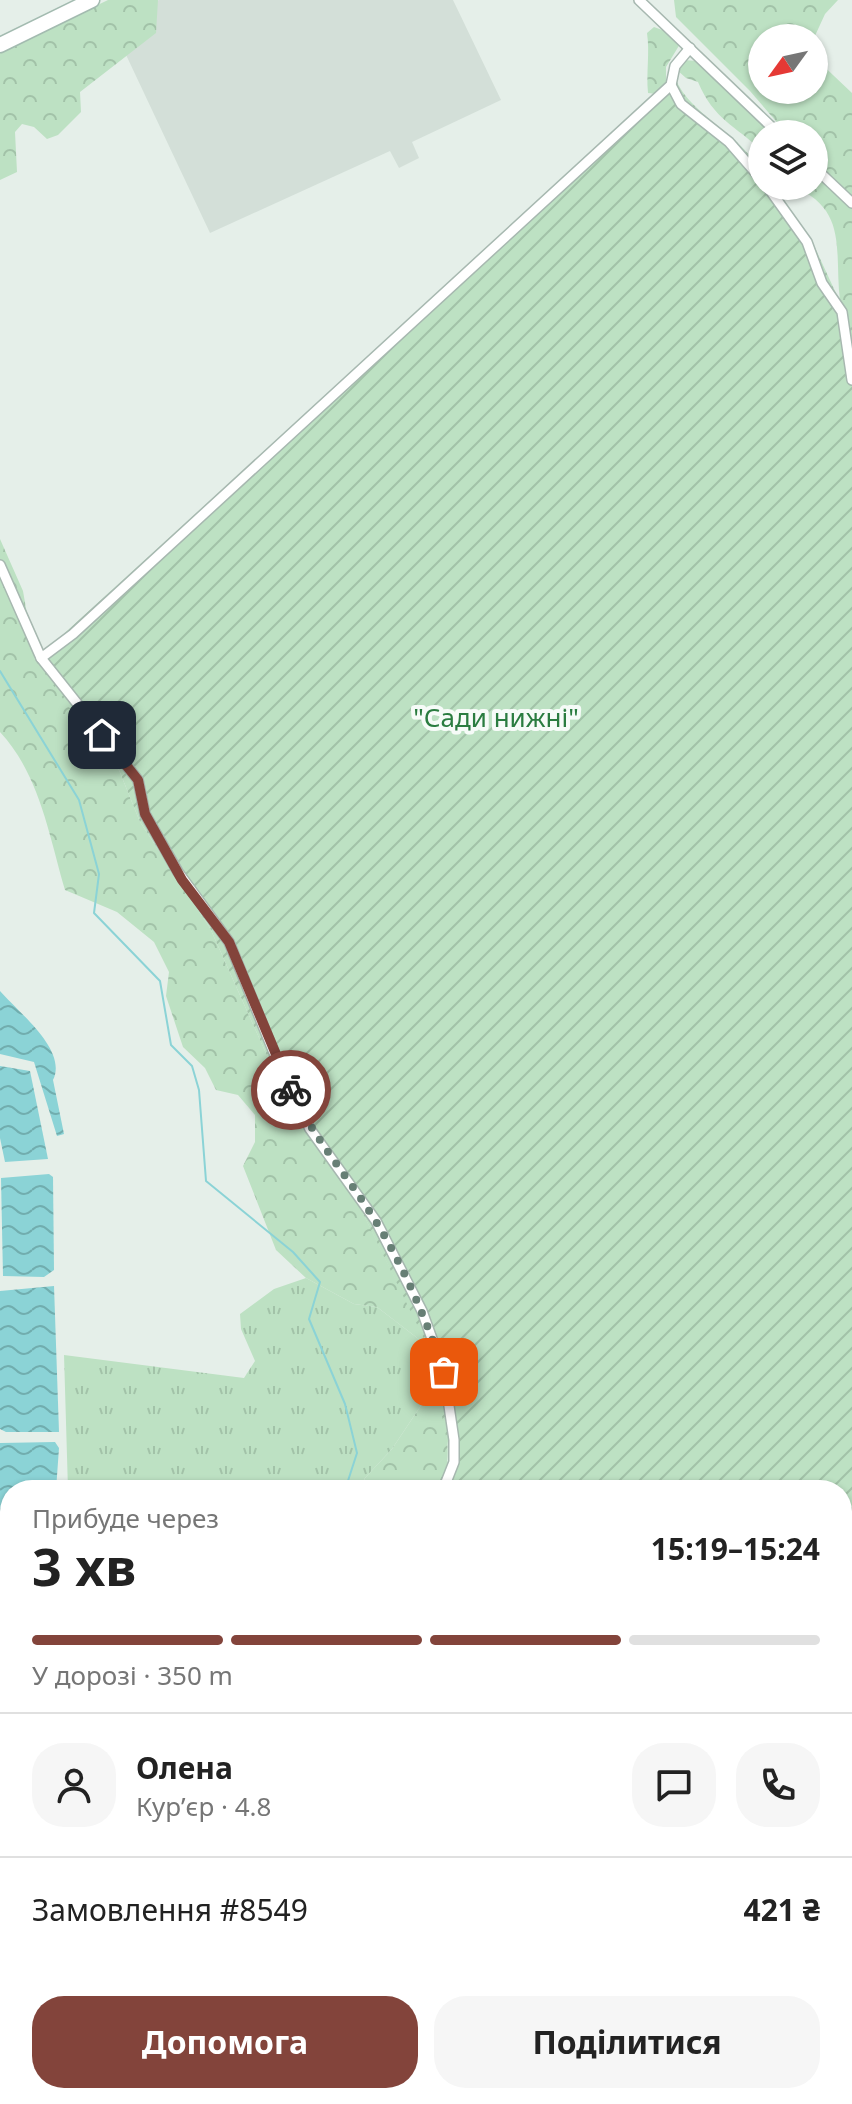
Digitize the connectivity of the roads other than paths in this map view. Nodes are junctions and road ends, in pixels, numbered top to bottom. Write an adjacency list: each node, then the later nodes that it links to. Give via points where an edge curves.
1 (92, 0): 3 (main road)
2 (639, 0): 4 (street)
3 (0, 45)
4 (690, 48): 5 (street, via 675,66); 6 (street)
5 (671, 85): 7 (street, via 681,104); 13 (street)
6 (765, 120)
7 (748, 164)
8 (828, 180): 10 (street)
9 (777, 200): 11 (street, via 807,242 822,283 842,312)
10 (852, 203)
11 (852, 380)
12 (0, 565): 13 (street)
13 (41, 658): 14 (street, via 138,780 145,814 171,861 229,942 310,1129 376,1221 422,1311 444,1372 454,1440)
14 (447, 1480)

